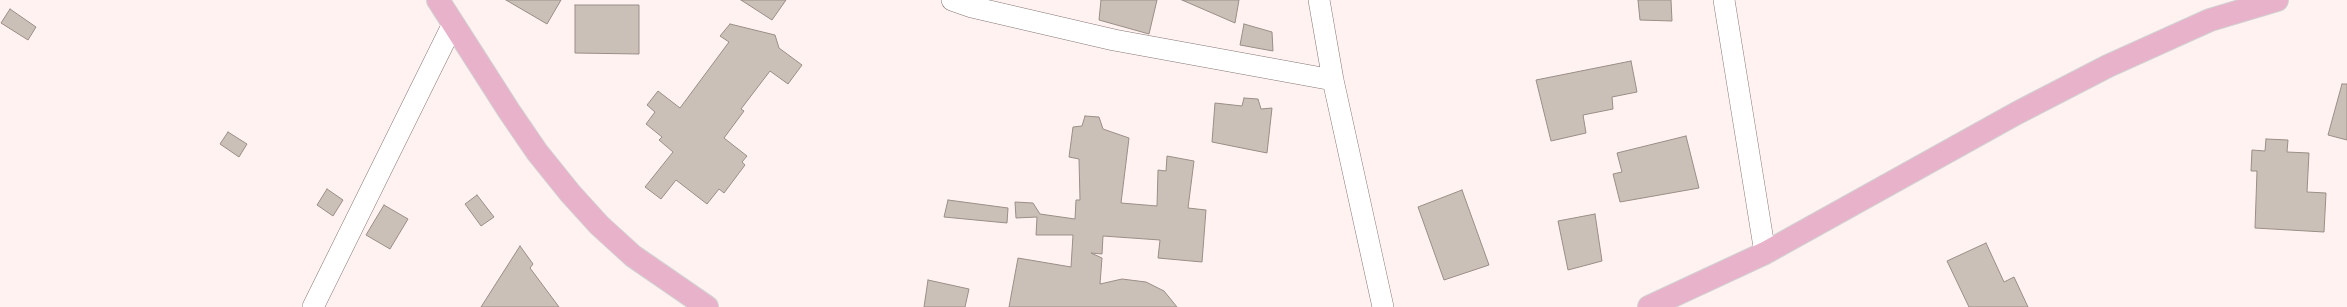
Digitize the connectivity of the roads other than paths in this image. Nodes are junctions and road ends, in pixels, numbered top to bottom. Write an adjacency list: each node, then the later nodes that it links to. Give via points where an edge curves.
1 (438, 0): 6 (main road)
2 (952, 0): 7 (street, via 972,7 1114,40)
3 (1319, 0): 7 (street)
4 (1724, 0): 8 (street)
5 (2277, 0): 8 (main road, via 2210,20 2108,66 2017,113)
6 (453, 24): 9 (street); 10 (main road, via 537,152 594,219 633,256)
7 (1333, 80): 11 (street)
8 (1765, 252): 12 (main road)
9 (313, 307)
10 (707, 307)
11 (1383, 307)
12 (1649, 307)

